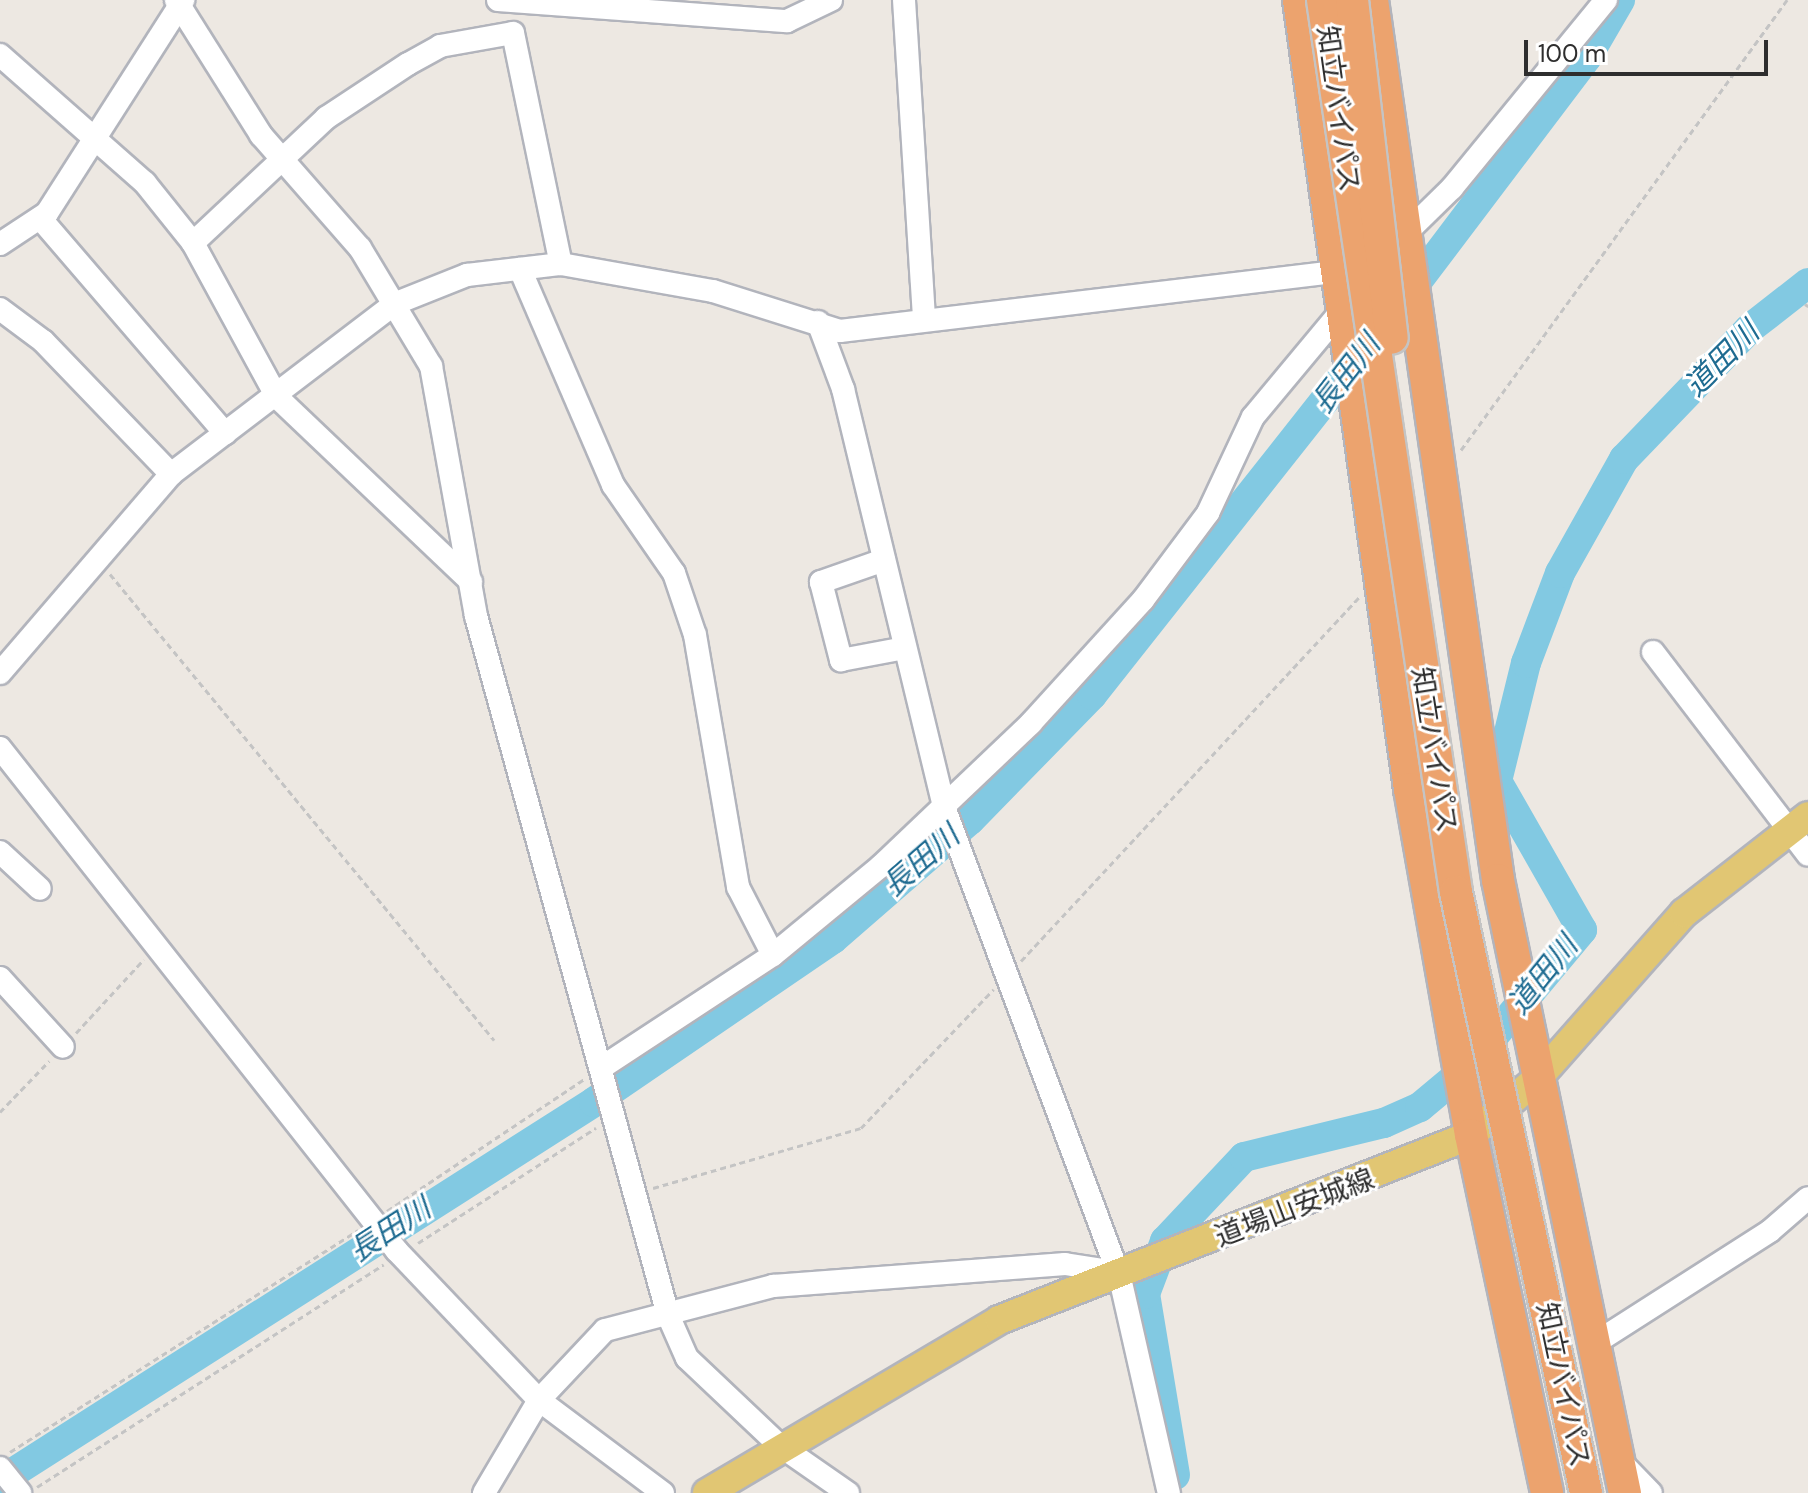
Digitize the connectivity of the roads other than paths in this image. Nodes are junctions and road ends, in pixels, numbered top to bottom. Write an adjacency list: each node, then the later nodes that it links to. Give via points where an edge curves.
1 (831, 0): 10 (street)
2 (904, 0): 24 (street)
3 (1299, 0): 20 (highway)
4 (1323, 0): 61 (highway, 知立バイパス, bridge, via 1456,892)
5 (1352, 0): 62 (highway, 知立バイパス, bridge, via 1397,380 1470,854)
6 (1372, 0): 15 (highway)
7 (1606, 0): 15 (street)
8 (179, 1): 12 (street); 13 (street)
9 (510, 1): 10 (street)
10 (787, 10)
11 (0, 55): 12 (street)
12 (98, 135): 14 (street); 16 (street)
13 (282, 160): 16 (street); 18 (street, via 326,118 440,46 513,33); 21 (street, via 349,234)
14 (40, 218): 17 (street); 27 (street)
15 (1404, 241): 23 (street); 44 (highway, via 1498,880)
16 (193, 243): 26 (street)
17 (0, 244)
18 (561, 264): 19 (street); 25 (street, via 713,291)
19 (520, 269): 21 (street, via 467,275); 40 (street, via 613,485 674,573 695,635 738,887)
20 (1335, 272): 23 (highway); 24 (street)
21 (394, 304): 26 (street); 30 (street, via 431,366)
22 (0, 309): 28 (street, via 43,341)
23 (1341, 312): 35 (street, via 1253,417 1208,513 1143,600); 45 (highway, via 1410,789)
24 (924, 319): 25 (street, via 840,331)
25 (818, 322): 29 (street, via 843,389)
26 (277, 397): 27 (street); 30 (street)
27 (225, 433): 28 (street)
28 (171, 474): 33 (street)
29 (884, 560): 31 (street); 31 (street, via 821,582 841,660)
30 (471, 582): 43 (street)
31 (905, 648): 35 (street)
32 (1653, 652): 36 (street)
33 (0, 673)
34 (0, 748): 50 (street, via 399,1252)
35 (944, 807): 40 (street); 47 (street)
36 (1798, 824): 38 (street); 44 (main road, 道場山安城線, via 1684,913)
37 (0, 852): 39 (street)
38 (1808, 855)
39 (40, 889)
40 (773, 955): 43 (street)
41 (0, 978): 42 (street)
42 (63, 1047)
43 (604, 1066): 48 (street)
44 (1537, 1079): 45 (main road, 道場山安城線); 49 (highway)
45 (1471, 1135): 47 (main road, 道場山安城線); 60 (highway)
46 (1808, 1198): 49 (street, via 1770,1231)
47 (1118, 1275): 48 (street, via 1065,1264 773,1286); 51 (main road, 道場山安城線, via 999,1320); 59 (street)
48 (668, 1315): 50 (street, via 605,1330); 51 (street, via 687,1358)
49 (1592, 1345): 52 (highway)
50 (539, 1400): 55 (street); 56 (street)
51 (779, 1445): 57 (main road, 道場山安城線); 58 (street)
52 (1617, 1458): 63 (highway); 64 (street)
53 (0, 1468): 54 (street)
54 (20, 1493)
55 (484, 1493)
56 (663, 1493)
57 (707, 1493)
58 (848, 1493)
59 (1169, 1493)
60 (1547, 1493)
61 (1586, 1493)
62 (1602, 1493)
63 (1625, 1493)
64 (1651, 1493)

